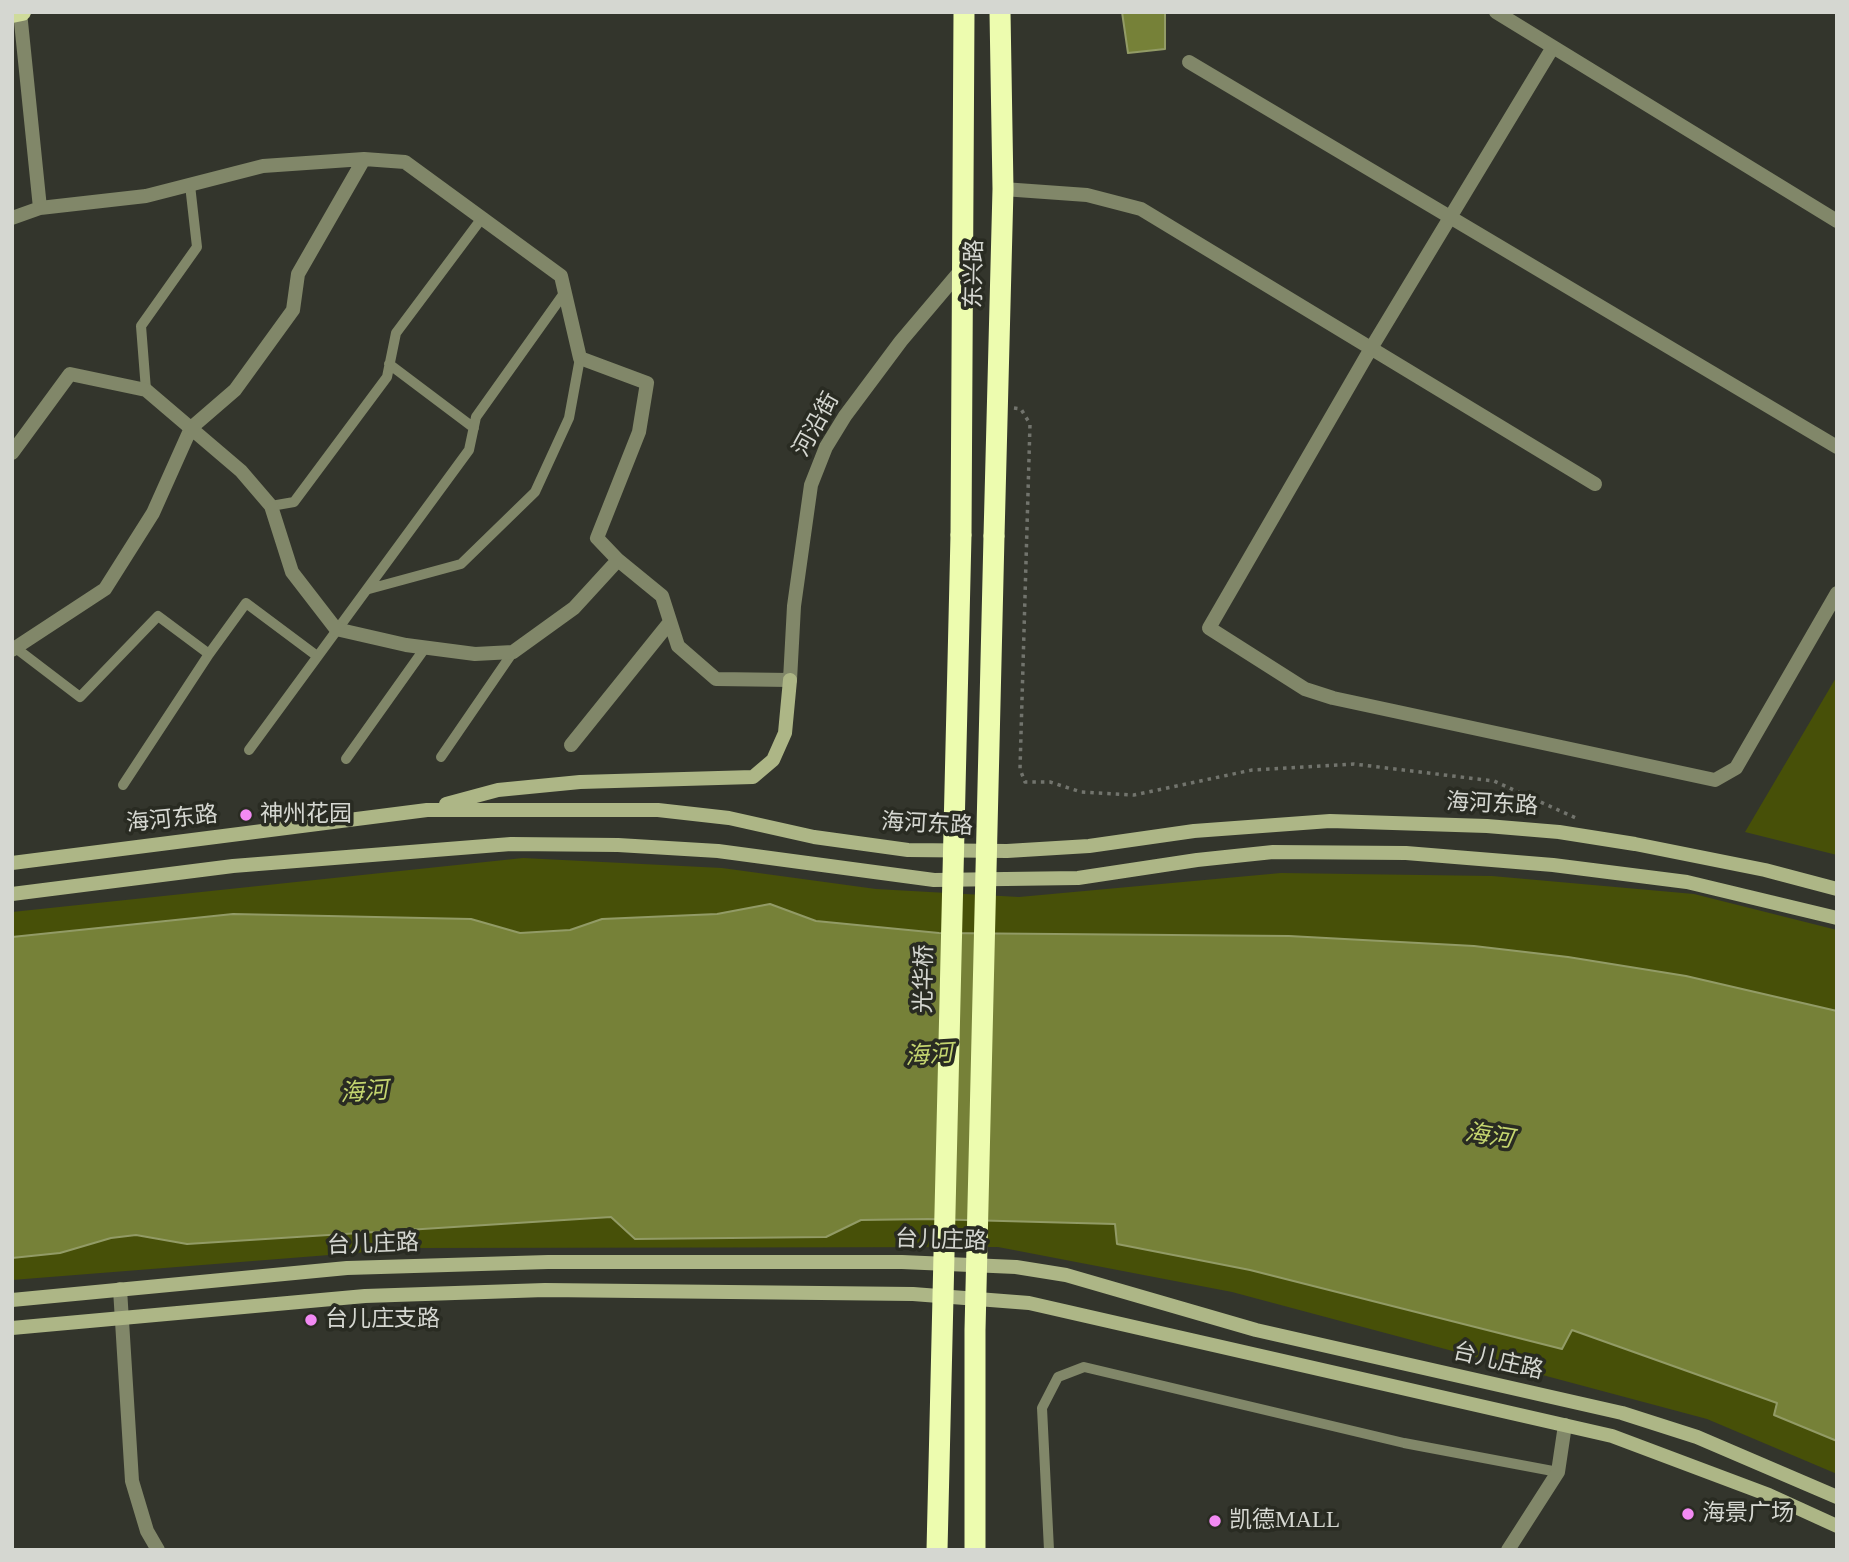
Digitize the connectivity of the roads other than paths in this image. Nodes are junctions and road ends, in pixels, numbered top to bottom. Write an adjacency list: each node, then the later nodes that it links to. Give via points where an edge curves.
1 (21, 12): 5 (main road); 11 (street)
2 (964, 12): 16 (highway, 东兴路)
3 (1000, 12): 10 (highway, 东兴路)
4 (1496, 12): 6 (street)
5 (12, 14)
6 (1553, 47): 12 (street); 15 (street)
7 (1189, 62): 12 (street)
8 (365, 159): 9 (street, via 263,166); 14 (street, via 405,162); 22 (street, via 298,274 293,310 235,390)
9 (190, 185): 11 (street, via 146,196); 21 (lane, via 197,247 141,326)
10 (1003, 189): 18 (street, via 1087,195 1141,209); 62 (highway, 东兴路, bridge, via 975,1330)
11 (40, 208): 13 (street)
12 (1450, 217): 18 (street); 24 (street)
13 (12, 218)
14 (482, 218): 17 (street, via 561,276); 20 (lane, via 396,333)
15 (1837, 221)
16 (962, 269): 28 (highway, 东兴路); 39 (street, 河沿街, via 901,341 826,447 811,485 794,606)
17 (565, 292): 19 (street); 23 (lane, via 476,417)
18 (1370, 350): 26 (street); 31 (street, via 1209,628 1305,689 1715,780 1737,768)
19 (580, 358): 29 (street, via 647,383 639,432 597,538); 30 (lane, via 569,418 535,492 461,564)
20 (389, 364): 23 (lane); 27 (lane, via 387,377 294,502)
21 (146, 390): 22 (street); 25 (street, via 70,374)
22 (191, 428): 27 (street, via 241,471); 35 (street, via 153,513 105,589)
23 (474, 428): 30 (lane, via 469,450)
24 (1837, 447)
25 (12, 453)
26 (1595, 484)
27 (271, 506): 33 (street, via 292,572)
28 (961, 535): 61 (highway, 光华桥, bridge)
29 (618, 560): 32 (street, via 662,596); 36 (street, via 574,608)
30 (369, 589): 33 (lane)
31 (1837, 593)
32 (670, 622): 39 (street, via 678,646 716,679); 40 (street)
33 (336, 629): 34 (street); 38 (lane)
34 (425, 648): 36 (street, via 475,654); 43 (lane)
35 (14, 650): 37 (lane, via 80,697 158,616)
36 (513, 652): 42 (lane)
37 (209, 654): 38 (lane, via 246,603); 44 (lane)
38 (317, 656): 41 (lane)
39 (790, 680): 45 (main road, via 785,733 773,760 752,778 498,789)
40 (572, 745)
41 (250, 750)
42 (441, 757)
43 (346, 758)
44 (123, 785)
45 (427, 810): 46 (main road, 海河东路); 47 (main road, 海河东路, via 658,810 908,850 1089,846 1194,831 1330,821 1487,826 1635,844)
46 (12, 863)
47 (1837, 889)
48 (12, 894): 49 (main road, via 233,866 511,844 718,851 934,880 1078,878 1273,852 1406,853 1687,882)
49 (1837, 918)
50 (120, 1289): 51 (main road, 台儿庄路); 52 (street); 56 (main road, 台儿庄路, via 348,1268 548,1262 902,1262 1016,1267 1066,1275 1256,1330 1622,1413 1697,1437)
51 (12, 1300)
52 (121, 1317): 53 (main road, 台儿庄路); 54 (main road, 台儿庄路, via 365,1296 545,1290 913,1294 1029,1303); 58 (street, via 132,1481)
53 (12, 1328)
54 (1565, 1425): 55 (street); 57 (main road, 台儿庄路, via 1657,1451)
55 (1558, 1472): 63 (lane, via 1404,1443 1084,1367 1058,1377 1042,1408); 64 (street)
56 (1837, 1497)
57 (1837, 1526)
58 (147, 1531): 59 (street); 60 (street)
59 (144, 1550)
60 (158, 1550)
61 (936, 1550)
62 (975, 1550)
63 (1049, 1550)
64 (1508, 1550)

